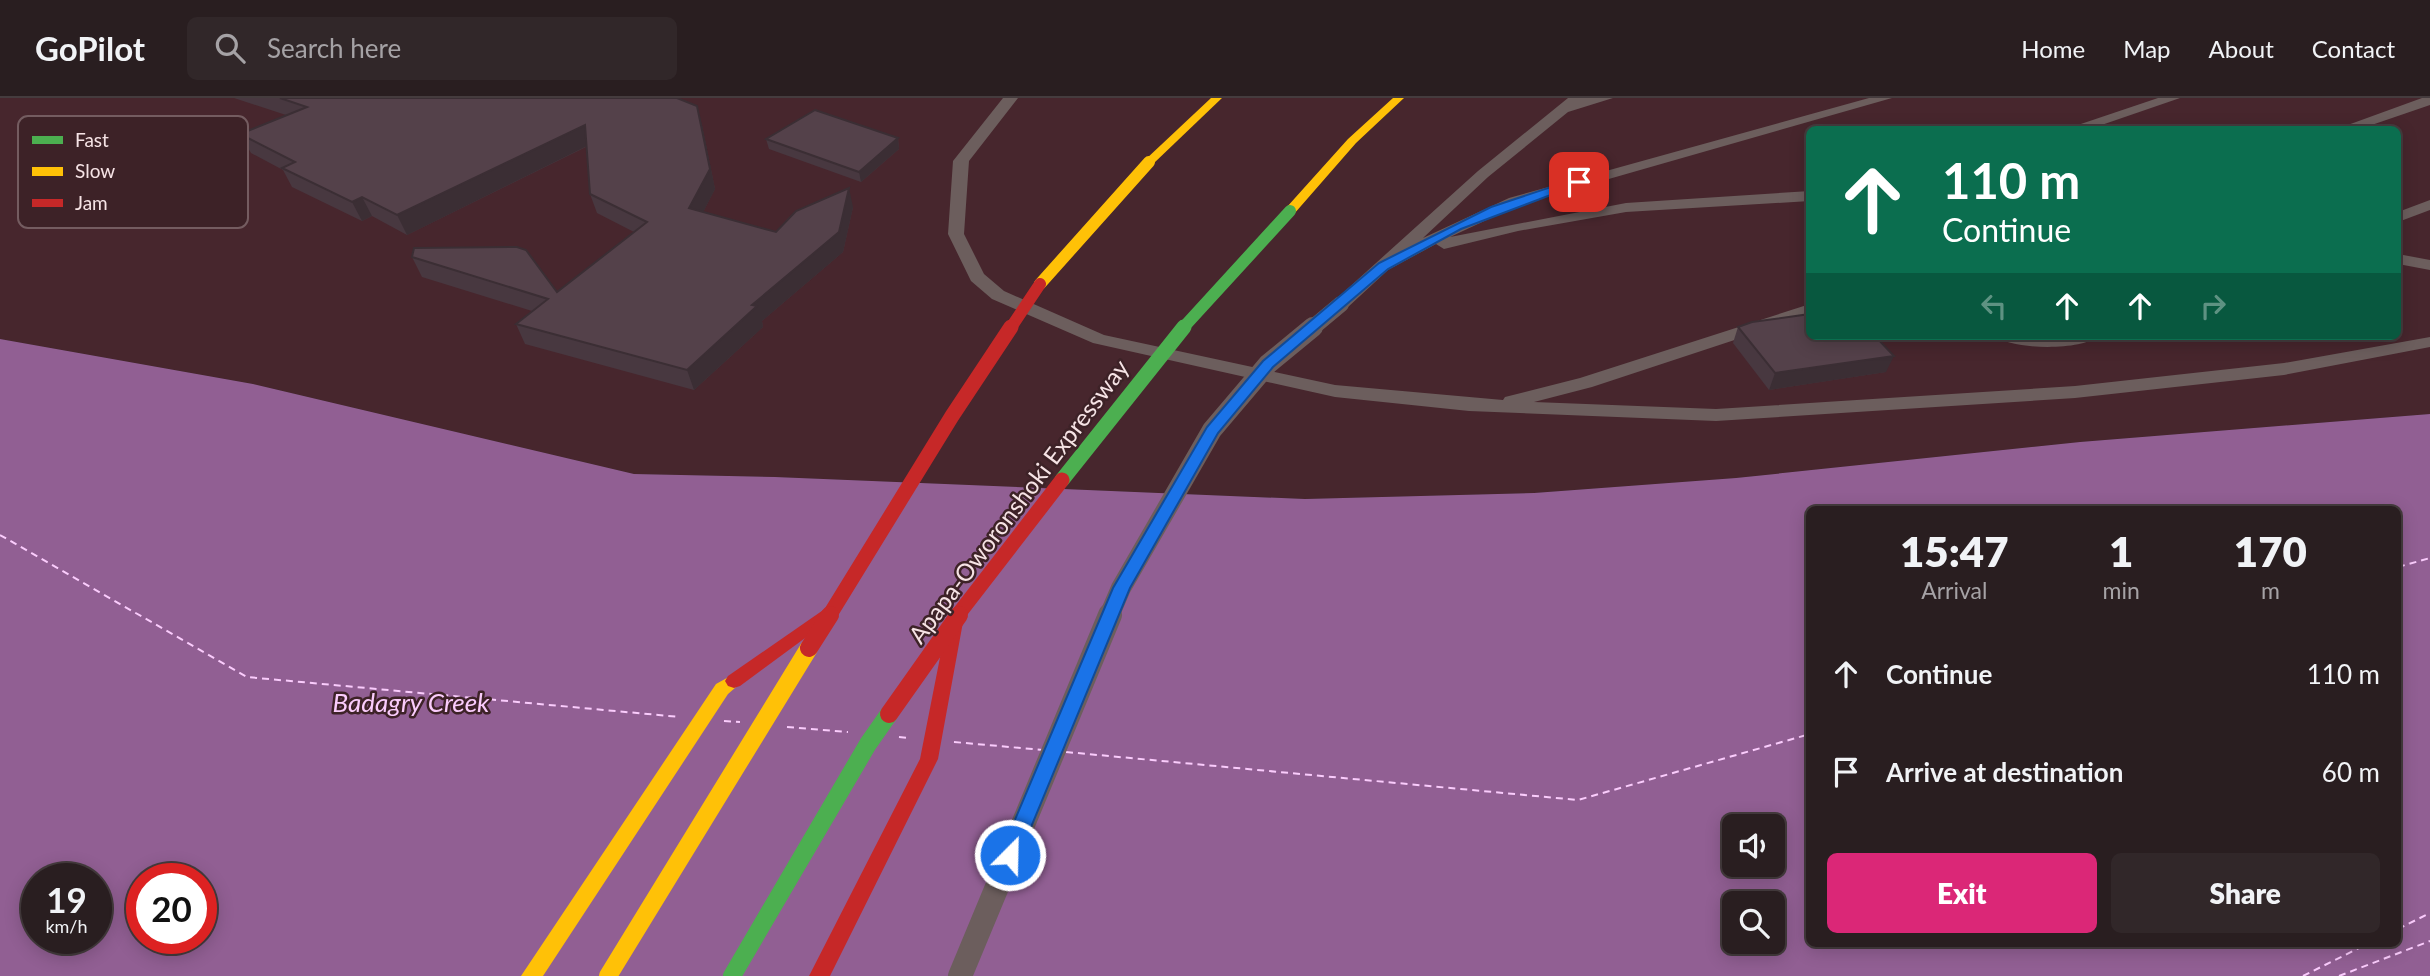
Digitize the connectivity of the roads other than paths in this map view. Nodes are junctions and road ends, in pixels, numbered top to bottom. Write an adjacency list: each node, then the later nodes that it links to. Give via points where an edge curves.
1 (1011, 98): 24 (lane, via 961,161 958,184 956,234 976,277 998,295 1099,339 1335,391)
2 (1217, 98): 25 (highway, bridge, via 1149,162 1036,289)
3 (1399, 98): 26 (highway, Apapa-Oworonshoki Expressway, bridge, via 1352,141 1161,352)
4 (1577, 98): 10 (lane)
5 (1606, 98): 10 (lane)
6 (1885, 98): 9 (lane)
7 (2173, 98): 12 (lane)
8 (2430, 100): 13 (lane)
9 (1866, 103): 11 (lane); 19 (lane, via 1515,201)
10 (1563, 109): 19 (lane, via 1483,174)
11 (1845, 124)
12 (2083, 126)
13 (2353, 126)
14 (1806, 197): 19 (lane, via 1592,211 1464,237)
15 (2430, 205): 16 (lane)
16 (2401, 216)
17 (2401, 260): 18 (lane)
18 (2430, 265)
19 (1383, 266): 31 (lane, bridge, via 1268,364 1212,430 1128,576)
20 (1806, 310): 24 (lane, via 1585,383 1511,401)
21 (2032, 340): 22 (lane)
22 (2078, 340)
23 (2430, 342): 24 (lane, via 2284,369 1900,406 1716,415)
24 (1469, 405)
25 (833, 609): 27 (highway, via 722,689); 28 (highway, bridge)
26 (956, 618): 29 (highway, Apapa-Oworonshoki Expressway, bridge, via 868,744); 30 (highway, via 929,759)
27 (531, 976)
28 (608, 976)
29 (732, 976)
30 (819, 976)
31 (960, 976)

